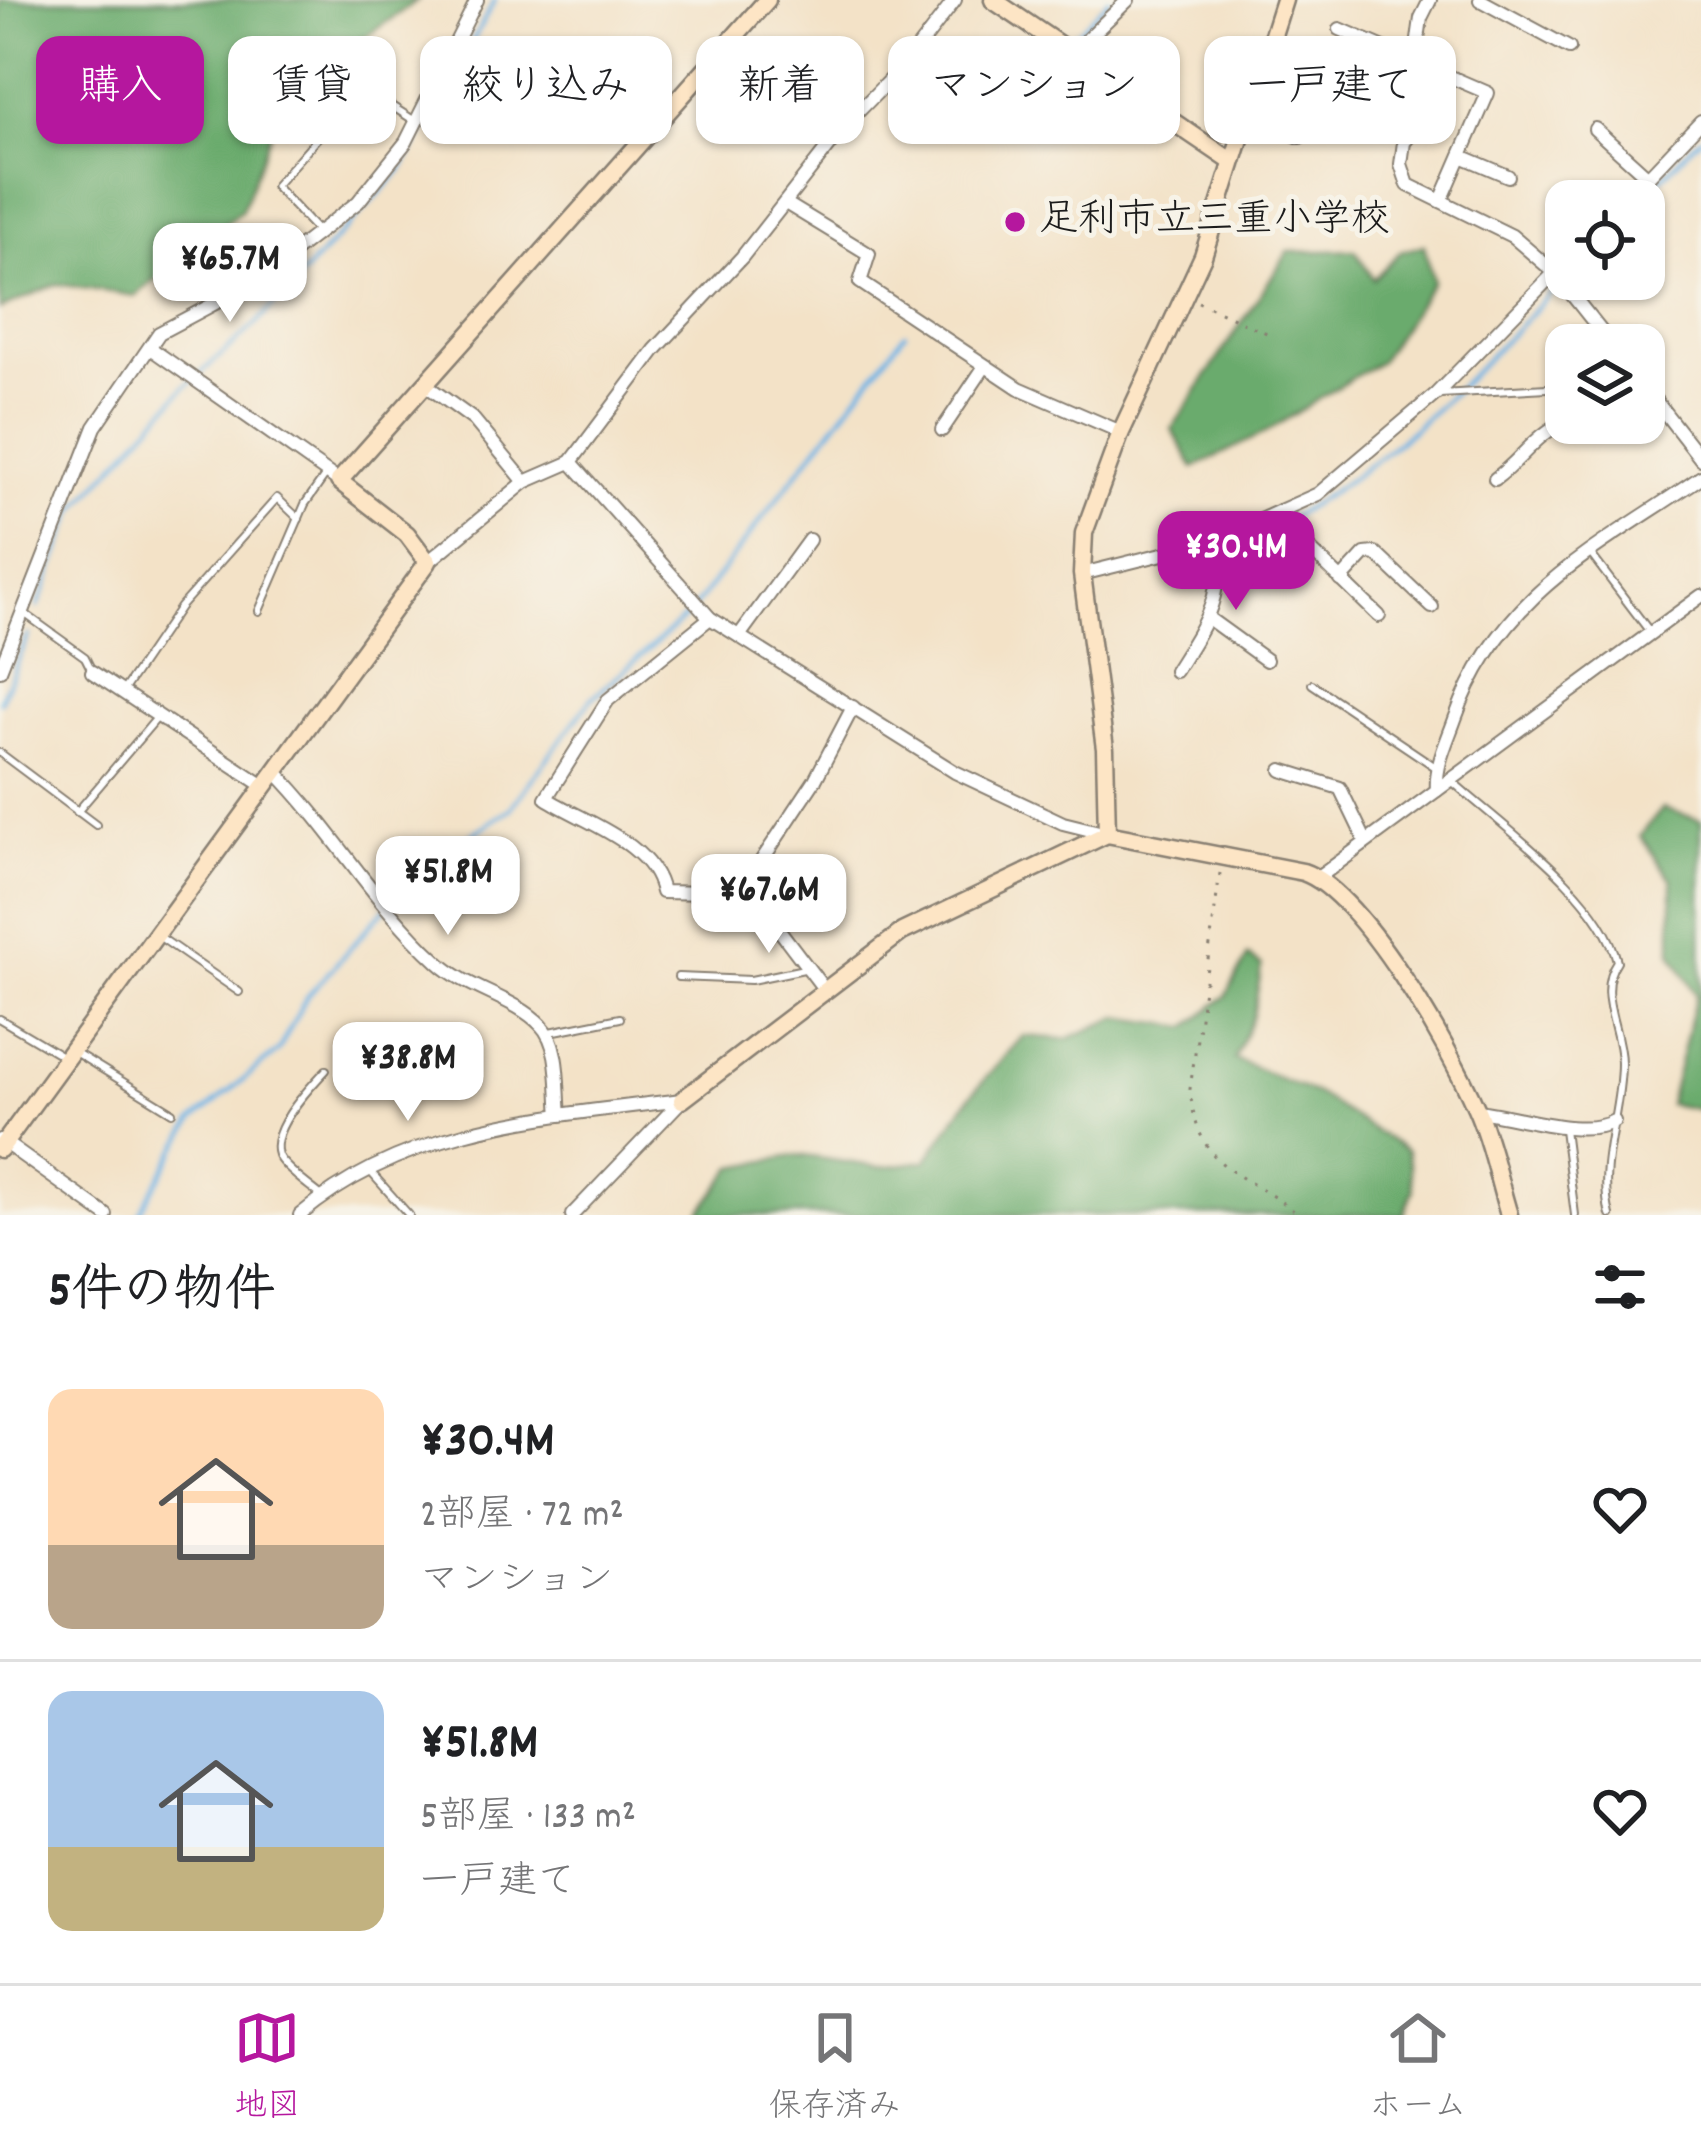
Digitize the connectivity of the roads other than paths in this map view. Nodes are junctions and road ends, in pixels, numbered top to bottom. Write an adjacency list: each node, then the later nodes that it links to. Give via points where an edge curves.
1 (477, 0): 17 (street)
2 (766, 0): 37 (street)
3 (955, 0): 29 (street)
4 (993, 0): 10 (street)
5 (1127, 0): 11 (street)
6 (1284, 0): 12 (street)
7 (1430, 0): 14 (street)
8 (1480, 0): 15 (street)
9 (1340, 29): 13 (street)
10 (1047, 36)
11 (1090, 36)
12 (1271, 36)
13 (1356, 36)
14 (1422, 36)
15 (1568, 48)
16 (1456, 79): 23 (street, via 1488,93)
17 (415, 121): 30 (street, via 358,202); 30 (lane, via 362,87 275,186)
18 (1701, 122): 26 (street)
19 (1180, 126): 24 (street)
20 (1595, 129): 26 (street)
21 (1236, 144): 24 (street)
22 (1406, 144): 28 (street, via 1408,185)
23 (1461, 156): 25 (street); 28 (street)
24 (1231, 161): 42 (street, via 1185,296)
25 (1508, 176)
26 (1648, 177): 27 (street)
27 (1645, 180)
28 (1441, 201): 31 (street, via 1512,236)
29 (787, 204): 36 (street, via 869,254 860,282); 45 (street, via 655,350)
30 (318, 232): 35 (street, via 253,283 172,325)
31 (1545, 264)
32 (1545, 281): 39 (street)
33 (1576, 300): 34 (street)
34 (1595, 324)
35 (150, 348): 46 (street); 61 (street, via 95,427)
36 (985, 366): 41 (street); 42 (street)
37 (427, 386): 46 (street); 49 (street, via 474,420)
38 (1545, 389): 39 (lane)
39 (1436, 394): 50 (street, via 1318,494)
40 (1665, 413): 44 (street)
41 (942, 430)
42 (1121, 432): 56 (street, via 1094,495)
43 (1545, 432): 48 (street)
44 (1701, 459)
45 (571, 462): 49 (street); 63 (street)
46 (333, 477): 51 (lane); 55 (street, via 407,534)
47 (1701, 477): 54 (street)
48 (1495, 479)
49 (525, 482): 55 (street)
50 (1280, 511): 53 (street); 57 (street)
51 (299, 519): 60 (lane); 72 (lane, via 277,498 180,608)
52 (809, 540): 66 (street)
53 (1211, 542): 56 (street); 64 (street)
54 (1590, 554): 65 (lane); 76 (street, via 1538,590 1490,641)
55 (428, 562): 78 (street)
56 (1082, 574): 83 (street, via 1105,749)
57 (1342, 580): 59 (street, via 1364,554 1375,553); 62 (street)
58 (1701, 596): 65 (street)
59 (1432, 607)
60 (259, 611)
61 (22, 612): 68 (street); 70 (lane, via 85,657)
62 (1379, 616)
63 (710, 618): 66 (street); 86 (street, via 608,700 546,799 637,849 662,892)
64 (1208, 618): 67 (street); 69 (street)
65 (1652, 635): 79 (street)
66 (739, 636): 73 (street)
67 (1266, 660)
68 (0, 670)
69 (1174, 670)
70 (92, 672): 72 (street)
71 (1312, 684): 76 (lane)
72 (121, 694): 74 (street)
73 (853, 707): 83 (street, via 955,772 1064,823); 86 (street, via 760,863)
74 (156, 718): 78 (street); 81 (lane)
75 (0, 753): 81 (lane)
76 (1437, 768): 80 (street)
77 (1282, 770): 84 (street, via 1340,788)
78 (270, 778): 87 (street); 94 (street, via 307,803 380,904 438,962)
79 (1452, 781): 80 (street); 101 (lane, via 1580,898 1614,950 1607,979 1621,1060)
80 (1437, 790): 84 (street)
81 (77, 812): 82 (lane)
82 (96, 825)
83 (1107, 834): 85 (street); 90 (street, via 902,932)
84 (1366, 842): 85 (street)
85 (1319, 878): 98 (street, via 1355,908)
86 (752, 894): 88 (street)
87 (157, 934): 91 (lane); 95 (street)
88 (808, 968): 89 (lane, via 751,980); 90 (street)
89 (678, 977)
90 (824, 989): 97 (street)
91 (239, 992)
92 (620, 1018): 94 (lane)
93 (0, 1019): 95 (lane)
94 (546, 1033): 100 (street)
95 (70, 1055): 99 (lane); 103 (street)
96 (326, 1070): 105 (lane, via 291,1108 277,1149)
97 (682, 1100): 100 (street); 109 (street)
98 (1478, 1111): 102 (street); 110 (street)
99 (172, 1112)
100 (560, 1115): 104 (street, via 454,1135)
101 (1615, 1120): 102 (street); 112 (lane, via 1604,1178)
102 (1563, 1124): 111 (lane)
103 (2, 1144): 106 (street)
104 (368, 1169): 105 (street); 108 (lane)
105 (323, 1197): 107 (street)
106 (106, 1215)
107 (300, 1215)
108 (410, 1215)
109 (572, 1215)
110 (1509, 1215)
111 (1575, 1215)
112 (1610, 1215)

